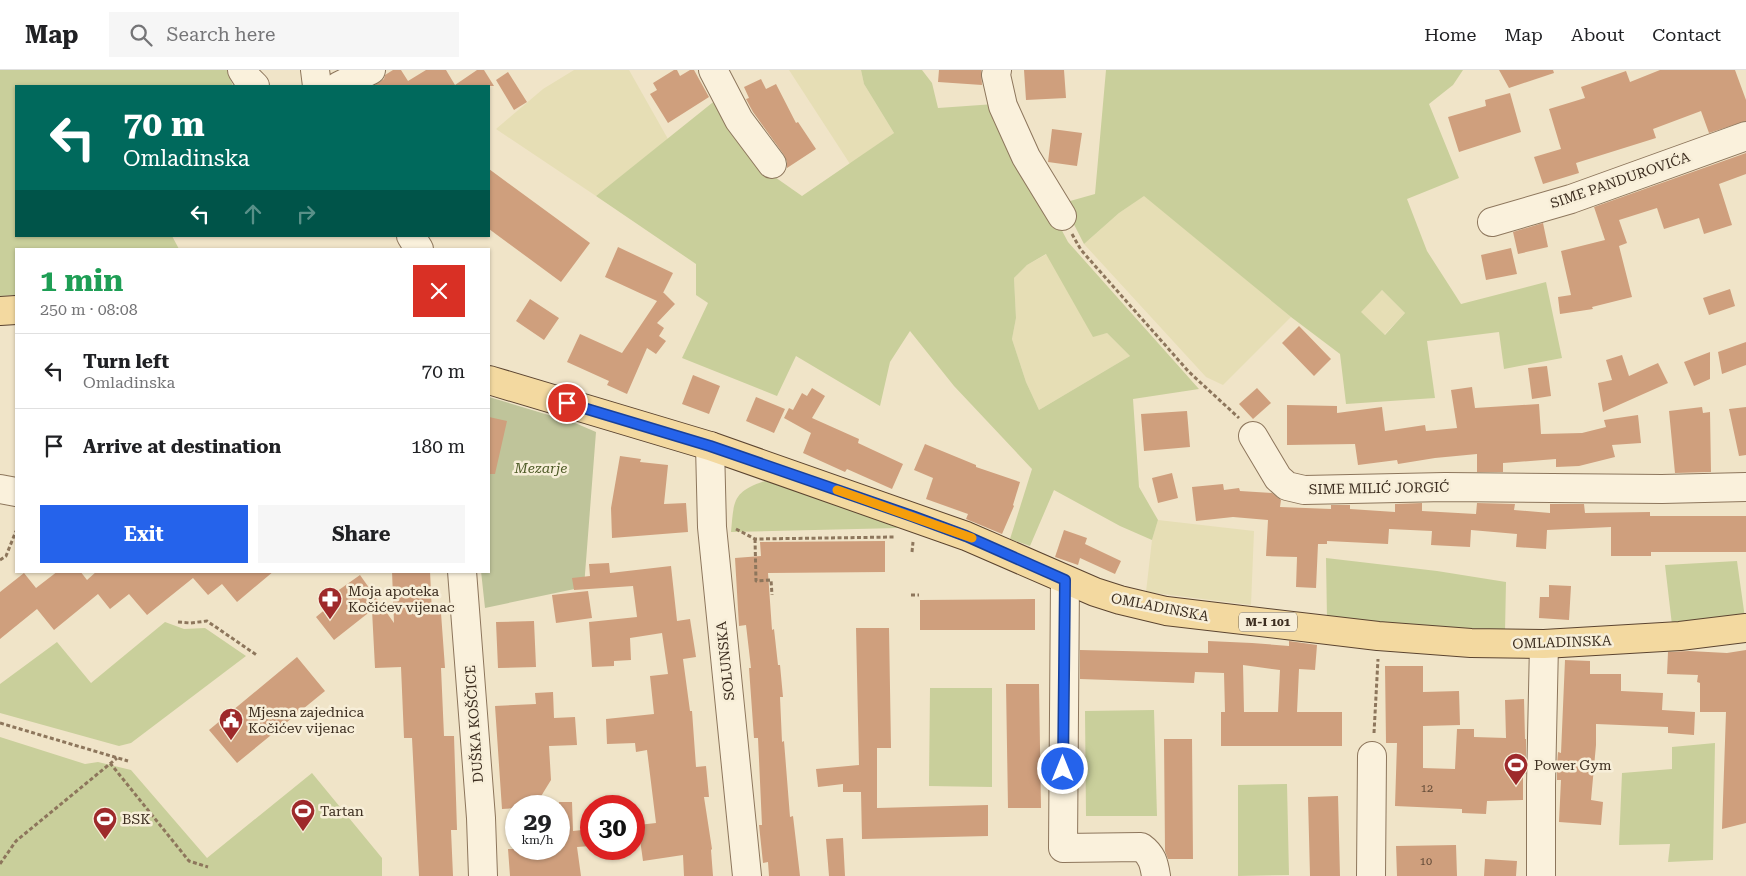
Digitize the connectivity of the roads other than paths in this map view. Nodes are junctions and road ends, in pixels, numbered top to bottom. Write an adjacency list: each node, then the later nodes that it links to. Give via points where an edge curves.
1 (242, 70): 6 (street)
2 (315, 70): 7 (street)
3 (371, 70): 8 (street)
4 (712, 70): 10 (street, via 739,120)
5 (997, 70): 11 (street, via 1003,106 1026,157)
6 (254, 85)
7 (317, 85)
8 (341, 85)
9 (1746, 136): 12 (street, SIME PANDUROVIĆA, via 1571,199)
10 (772, 164)
11 (1062, 216)
12 (1492, 222)
13 (412, 237): 14 (street)
14 (418, 248)
15 (15, 310): 16 (main road)
16 (0, 311)
17 (490, 380): 19 (main road, OMLADINSKA / M-I 101)
18 (1253, 436): 20 (street, SIME MILIĆ JORGIĆ, via 1278,478 1287,486 1304,490)
19 (710, 446): 24 (main road, OMLADINSKA / M-I 101, via 966,536); 29 (street, SOLUNSKA, via 712,527)
20 (1746, 487)
21 (0, 489): 22 (street)
22 (15, 492)
23 (462, 573): 28 (street, DUŠKA KOŠČICE)
24 (1065, 580): 26 (main road, OMLADINSKA / M-I 101, via 1120,600 1195,615 1378,636 1471,643); 30 (street, via 1063,848 1141,847 1149,852)
25 (1746, 628): 26 (main road, OMLADINSKA / M-I 101, via 1680,636)
26 (1544, 644): 32 (street)
27 (1372, 756): 31 (street)
28 (483, 876)
29 (747, 876)
30 (1156, 876)
31 (1371, 876)
32 (1541, 876)

